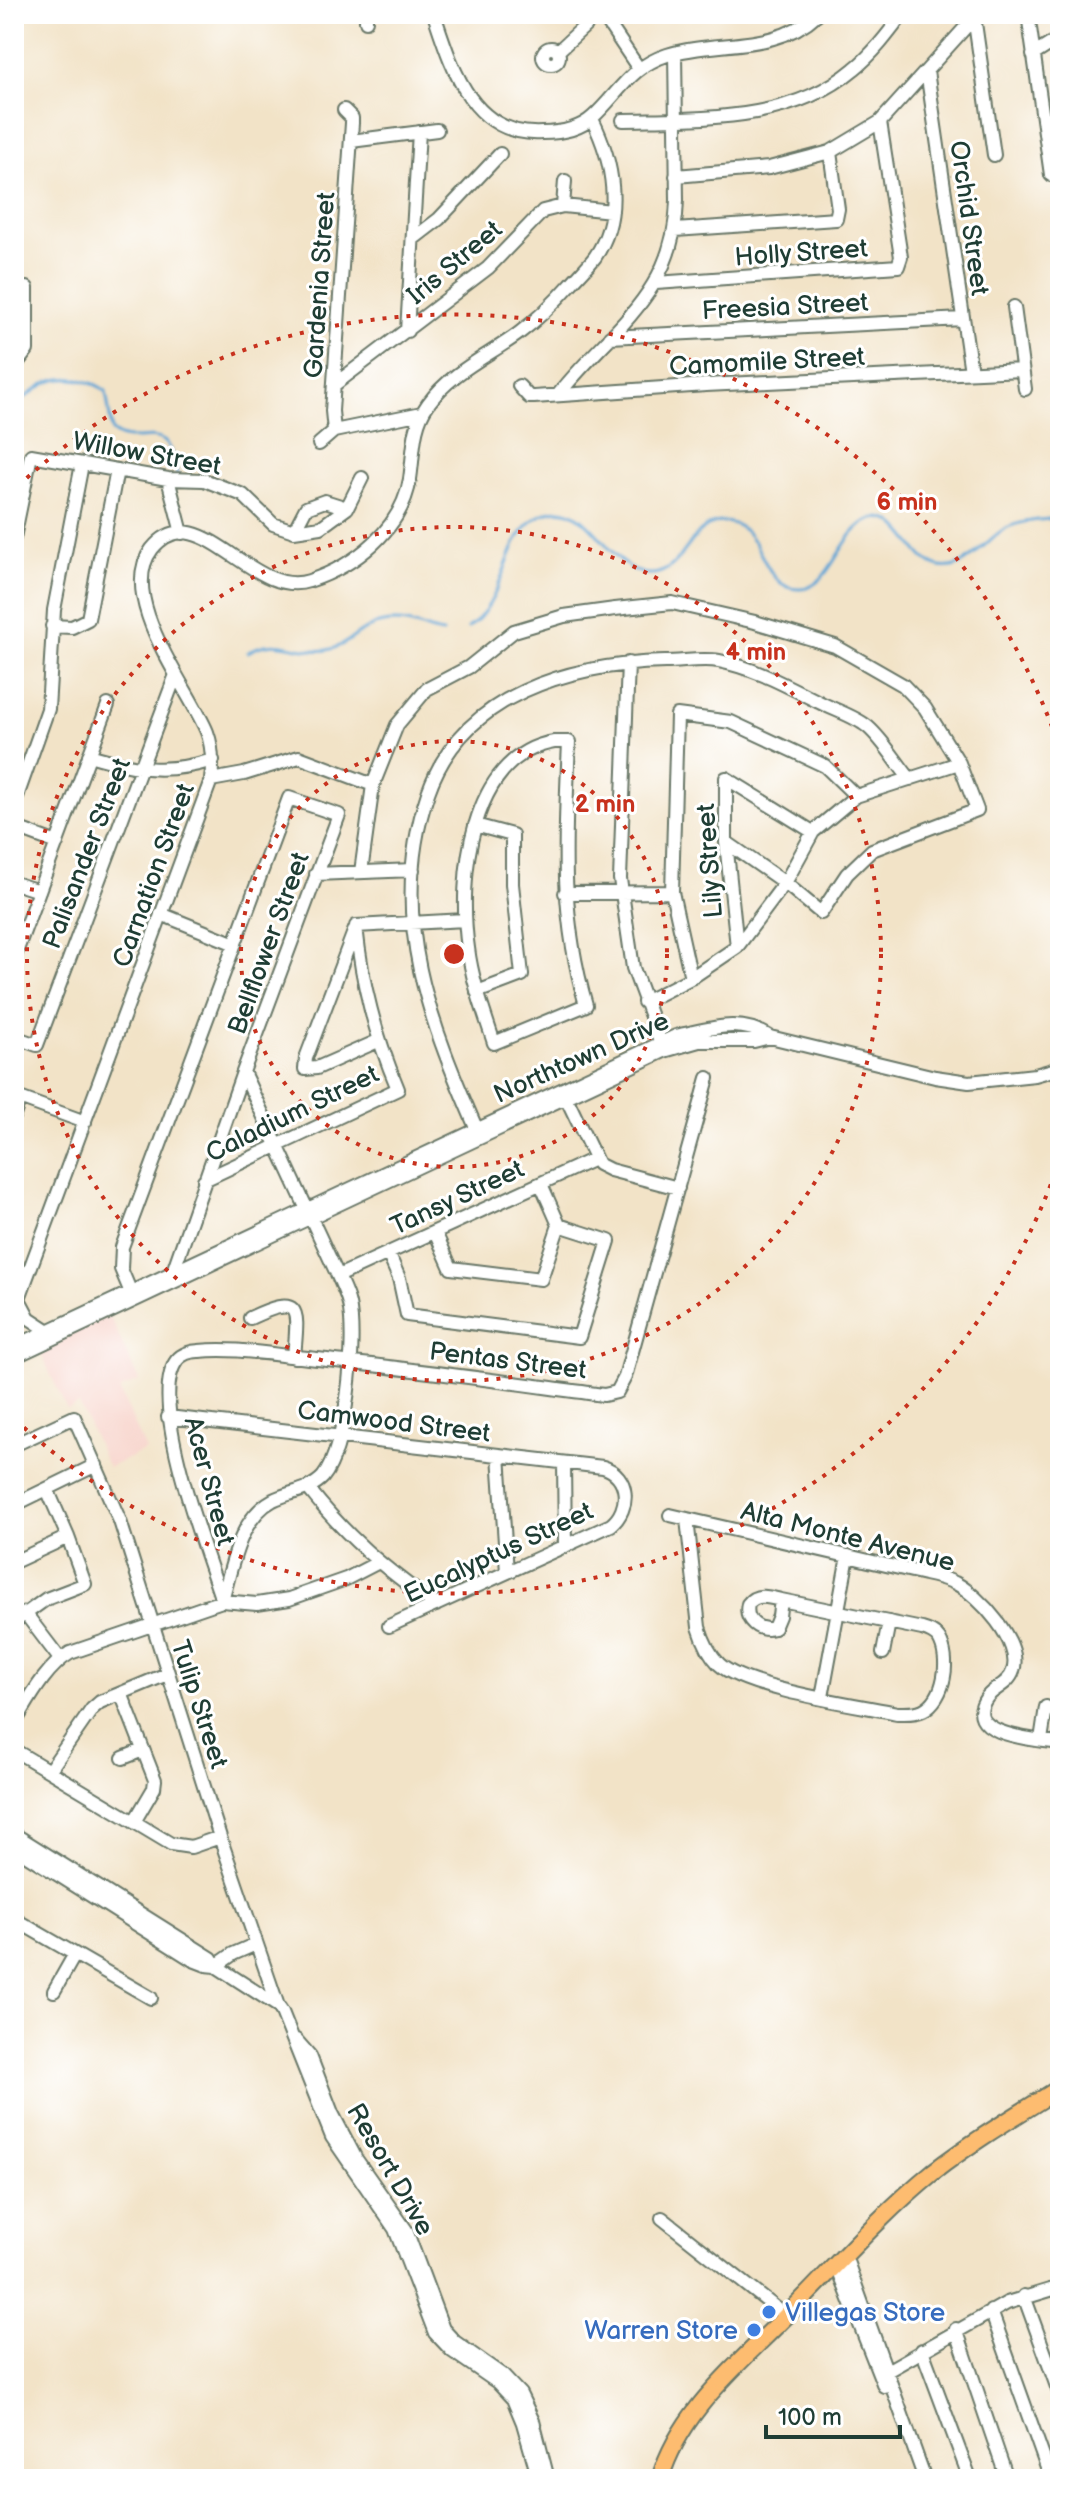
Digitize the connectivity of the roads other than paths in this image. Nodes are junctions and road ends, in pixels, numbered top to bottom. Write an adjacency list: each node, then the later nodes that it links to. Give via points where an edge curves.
1 (434, 14): 14 (street, via 466,94 498,123 535,134 567,130)
2 (600, 14): 8 (street); 11 (street)
3 (817, 14): 9 (street, via 767,39)
4 (903, 14): 15 (street, via 853,70 803,99 761,112)
5 (1028, 14): 10 (street)
6 (974, 16): 12 (street); 23 (street)
7 (1060, 38): 10 (street)
8 (558, 51)
9 (675, 53): 11 (street); 15 (street)
10 (1033, 55): 24 (street)
11 (639, 69): 14 (street)
12 (927, 71): 17 (street); 34 (street, Orchid Street)
13 (344, 110): 20 (street, Gardenia Street, via 352,118)
14 (592, 119): 28 (street, via 606,151)
15 (675, 119): 16 (street); 25 (street)
16 (623, 120)
17 (880, 122): 21 (street); 31 (street, Holly Street, via 903,270)
18 (437, 130): 19 (street)
19 (419, 132): 20 (street); 30 (street)
20 (351, 141): 40 (street, Gardenia Street)
21 (830, 152): 25 (street, via 769,168); 29 (street, via 841,222)
22 (500, 154): 30 (street)
23 (994, 155)
24 (1051, 175)
25 (676, 176): 29 (street)
26 (565, 181): 27 (street)
27 (563, 206): 28 (street); 35 (street, Iris Street, via 543,211 488,268)
28 (612, 211): 44 (street, via 594,258 556,300 518,334 459,372)
29 (675, 230): 31 (street)
30 (413, 239): 35 (street)
31 (656, 283): 36 (street)
32 (27, 288): 37 (street, via 27,350)
33 (1014, 307): 38 (street)
34 (963, 319): 36 (street, Freesia Street); 39 (street, Orchid Street)
35 (407, 331): 40 (street, Iris Street)
36 (610, 337): 43 (street)
37 (14, 363)
38 (1022, 370): 39 (street, Camomile Street); 42 (street)
39 (971, 372): 43 (street, Camomile Street)
40 (334, 385): 45 (street, Gardenia Street)
41 (519, 386): 43 (street, Camomile Street, via 529,397)
42 (1025, 389)
43 (558, 395)
44 (422, 413): 45 (street); 53 (street, via 406,495 392,525 325,574 306,582 271,580 206,538)
45 (334, 431): 46 (street)
46 (319, 444)
47 (82, 464): 48 (street, Willow Street); 54 (street, Willow Street, via 31,455); 55 (street)
48 (117, 470): 50 (street, Willow Street); 55 (street, via 88,619 72,627)
49 (362, 478): 51 (street)
50 (168, 479): 52 (street, Willow Street, via 225,486 243,495 273,524); 53 (street)
51 (347, 508): 52 (street, via 321,527); 52 (street, via 325,501 306,508)
52 (294, 531)
53 (182, 533): 57 (street, Carnation Street, via 153,549 143,578 149,619)
54 (14, 538)
55 (52, 626): 67 (street, via 48,709)
56 (628, 663): 63 (street, via 717,661 761,673 867,726); 73 (street, via 579,671 523,691 464,731 427,795); 79 (street)
57 (175, 677): 60 (street, Carnation Street, via 203,723); 62 (street, Palisander Street)
58 (108, 705): 59 (street)
59 (89, 755): 62 (street); 72 (street)
60 (213, 760): 62 (street, via 175,770); 64 (street, Carnation Street)
61 (959, 763): 63 (street); 65 (street, via 925,708 903,685 835,646 672,603 564,616 514,631 469,667 427,689 397,725); 77 (street, via 977,810 872,850 847,874 821,913)
62 (141, 769): 92 (street, Palisander Street, via 37,1045)
63 (910, 779): 66 (street)
64 (211, 780): 65 (street, via 299,757); 82 (street, Carnation Street)
65 (373, 785): 74 (street)
66 (856, 796): 70 (street); 80 (street, via 825,766 731,722 677,715)
67 (14, 805)
68 (475, 825): 81 (street, via 491,787 518,756 543,744 569,742); 83 (street); 90 (street, via 512,835 522,975)
69 (14, 827): 72 (street)
70 (813, 832): 71 (street, Lily Street, via 726,778); 77 (street)
71 (726, 842): 77 (street); 87 (street, Lily Street)
72 (57, 843): 78 (street)
73 (413, 870): 74 (street); 84 (street)
74 (361, 872): 75 (street)
75 (316, 874): 86 (street, Bellflower Street, via 339,815 289,798); 96 (street, Bellflower Street)
76 (14, 883): 78 (street)
77 (785, 883): 87 (street)
78 (39, 891): 88 (street)
79 (621, 891): 80 (street); 81 (street); 91 (street)
80 (672, 892): 89 (street)
81 (565, 893): 90 (street, via 586,1005 494,1043)
82 (161, 914): 86 (street, Bellflower Street); 101 (street, Carnation Street)
83 (465, 920): 84 (street); 90 (street)
84 (412, 923): 85 (street); 102 (street, via 432,1017)
85 (356, 926): 93 (street, Caladium Street); 93 (street, Caladium Street, via 305,1069)
86 (235, 944): 114 (street, Bellflower Street, via 122,1247 121,1269)
87 (737, 947): 89 (street)
88 (14, 958)
89 (691, 978): 91 (street)
90 (477, 992)
91 (644, 1002): 94 (street)
92 (14, 1037)
93 (378, 1041): 103 (street, Caladium Street, via 398,1089)
94 (662, 1046): 95 (street, Northtown Drive, via 714,1028 730,1033 755,1027 770,1037 969,1082); 98 (street, Northtown Drive)
95 (1060, 1068)
96 (243, 1072): 103 (street); 105 (street, Bellflower Street)
97 (708, 1078): 107 (street, Pentas Street)
98 (563, 1093): 102 (street, Northtown Drive); 104 (street)
99 (17, 1097): 100 (street); 101 (street)
100 (14, 1115)
101 (85, 1122): 115 (street, Carnation Street)
102 (478, 1132): 108 (street, Northtown Drive)
103 (277, 1146): 105 (street, Caladium Street); 108 (street)
104 (594, 1159): 106 (street, Tansy Street); 107 (street, via 610,1170)
105 (204, 1180): 113 (street, Bellflower Street)
106 (541, 1184): 109 (street); 110 (street, Tansy Street)
107 (678, 1188): 122 (street, Pentas Street, via 625,1377 612,1395)
108 (308, 1213): 112 (street); 113 (street, Northtown Drive)
109 (559, 1225): 110 (street, via 541,1279 451,1268); 111 (street, via 609,1241 579,1337 407,1315)
110 (435, 1232): 111 (street, Tansy Street)
111 (388, 1253): 112 (street, Tansy Street)
112 (338, 1276): 122 (street, via 351,1316)
113 (170, 1278): 114 (street, Northtown Drive)
114 (132, 1296): 118 (street, Northtown Drive)
115 (19, 1299): 116 (street, Carnation Street); 118 (street, via 29,1318)
116 (14, 1312)
117 (250, 1318): 121 (street, via 276,1305 294,1309)
118 (53, 1333): 119 (street, Northtown Drive); 120 (street, Northtown Drive)
119 (14, 1347)
120 (14, 1357)
121 (294, 1357): 122 (street, Pentas Street); 123 (street, Pentas Street, via 195,1351 185,1354)
122 (350, 1362): 125 (street)
123 (172, 1371): 124 (street, Acer Street)
124 (168, 1417): 125 (street, Camwood Street); 143 (street, Acer Street)
125 (340, 1437): 127 (street, Camwood Street); 131 (street, via 333,1460)
126 (14, 1445): 129 (street, Tulip Street, via 74,1417)
127 (499, 1455): 128 (street, Camwood Street); 141 (street)
128 (564, 1463): 130 (street, Camwood Street); 137 (street)
129 (96, 1465): 132 (street); 149 (street, Tulip Street, via 120,1521)
130 (613, 1470): 137 (street, Eucalyptus Street, via 623,1484 619,1519)
131 (308, 1488): 140 (street); 143 (street, via 260,1509 237,1549)
132 (47, 1489): 133 (street); 136 (street)
133 (14, 1505)
134 (670, 1515): 135 (street, Alta Monte Avenue)
135 (687, 1519): 138 (street, Alta Monte Avenue); 155 (street, via 699,1627 719,1664 745,1679)
136 (68, 1537): 139 (street); 146 (street, via 85,1584)
137 (565, 1546): 141 (street, Eucalyptus Street)
138 (848, 1556): 145 (street); 158 (street, Alta Monte Avenue, via 942,1578 982,1605 1002,1628 1015,1657 1012,1675 985,1701 985,1722 994,1731)
139 (14, 1562)
140 (377, 1563): 143 (street, via 289,1599 257,1604); 144 (street)
141 (507, 1572): 144 (street, Eucalyptus Street)
142 (781, 1600): 145 (street)
143 (222, 1601): 149 (street)
144 (436, 1605): 150 (street, Eucalyptus Street)
145 (838, 1611): 148 (street); 155 (street)
146 (25, 1613): 147 (street); 152 (street)
147 (14, 1622)
148 (889, 1622): 151 (street); 155 (street, via 922,1629 939,1640 944,1671 933,1701 908,1714)
149 (152, 1626): 152 (street); 153 (street, Tulip Street)
150 (389, 1626)
151 (883, 1653)
152 (60, 1659): 157 (street)
153 (167, 1674): 154 (street); 166 (street, Tulip Street)
154 (121, 1693): 161 (street); 163 (street, via 92,1709)
155 (822, 1697)
156 (1046, 1707): 158 (street)
157 (14, 1724)
158 (1041, 1740): 159 (street, Alta Monte Avenue)
159 (1060, 1743)
160 (14, 1750): 163 (street)
161 (143, 1750): 162 (street); 164 (street, via 154,1788)
162 (123, 1758)
163 (49, 1771): 164 (street)
164 (134, 1822): 166 (street, via 181,1847)
165 (14, 1834): 168 (street)
166 (220, 1837): 170 (street, Tulip Street)
167 (14, 1847): 168 (street)
168 (106, 1897): 172 (street, via 211,1958)
169 (14, 1919): 171 (street)
170 (256, 1944): 172 (street); 175 (street, Tulip Street)
171 (75, 1954): 173 (street); 174 (street)
172 (216, 1966): 175 (street)
173 (54, 1991)
174 (151, 1998)
175 (278, 2006): 176 (street, Resort Drive)
176 (294, 2038): 188 (street, Resort Drive, via 332,2137 395,2229 435,2333 513,2399); 189 (street, Resort Drive, via 310,2056 350,2149 406,2230 443,2329 502,2375 527,2406)
177 (1060, 2088): 179 (main road, via 934,2172)
178 (662, 2218): 183 (street)
179 (840, 2260): 183 (main road); 186 (street); 191 (street)
180 (1060, 2287): 181 (street)
181 (1024, 2296): 182 (street); 187 (street)
182 (991, 2311): 184 (street); 195 (street)
183 (786, 2316): 190 (main road, via 688,2420)
184 (956, 2329): 185 (street); 194 (street)
185 (922, 2350): 186 (street); 193 (street)
186 (887, 2371): 192 (street)
187 (1060, 2395)
188 (539, 2479)
189 (548, 2479)
190 (660, 2479)
191 (919, 2479)
192 (925, 2479)
193 (970, 2479)
194 (1007, 2479)
195 (1051, 2479)

